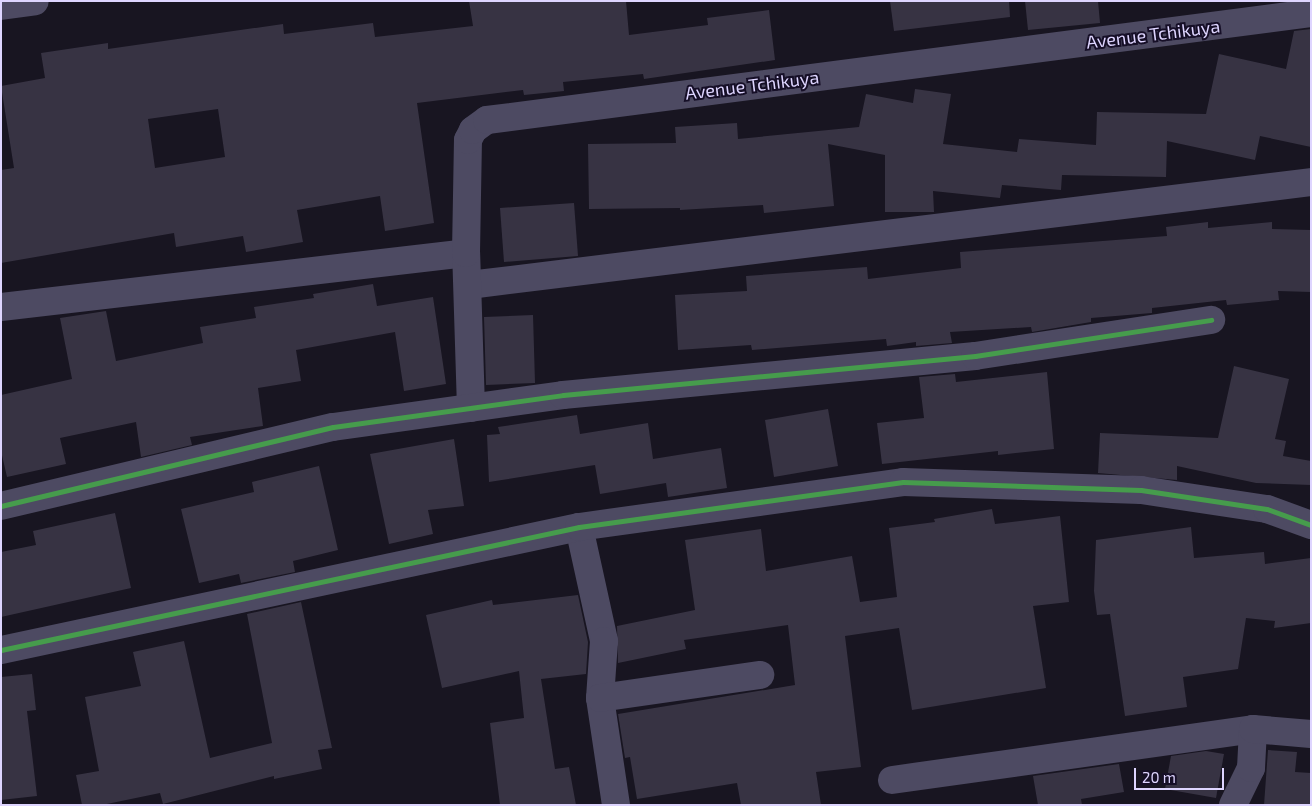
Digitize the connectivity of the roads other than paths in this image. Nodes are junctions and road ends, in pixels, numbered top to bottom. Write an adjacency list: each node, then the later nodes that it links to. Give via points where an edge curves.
1 (35, 1): 2 (street)
2 (1, 6)
3 (1311, 13): 5 (street, Avenue Tchikuya, via 487,120 473,130 468,140)
4 (1311, 182): 6 (street)
5 (466, 253): 6 (street, Avenue Tchikuya); 7 (street)
6 (469, 285): 9 (street, Avenue Tchikuya)
7 (1, 307)
8 (1211, 320): 9 (street, via 975,356 563,395)
9 (471, 408): 10 (street, via 333,427)
10 (1, 506)
11 (1311, 525): 12 (street, via 1267,509 1141,490 903,482)
12 (580, 527): 13 (street); 15 (street, via 604,641)
13 (1, 650)
14 (760, 675): 15 (street)
15 (600, 698): 19 (street)
16 (1253, 729): 17 (street); 18 (street); 20 (street, via 1251,768)
17 (1311, 734)
18 (892, 780)
19 (616, 805)
20 (1233, 805)

